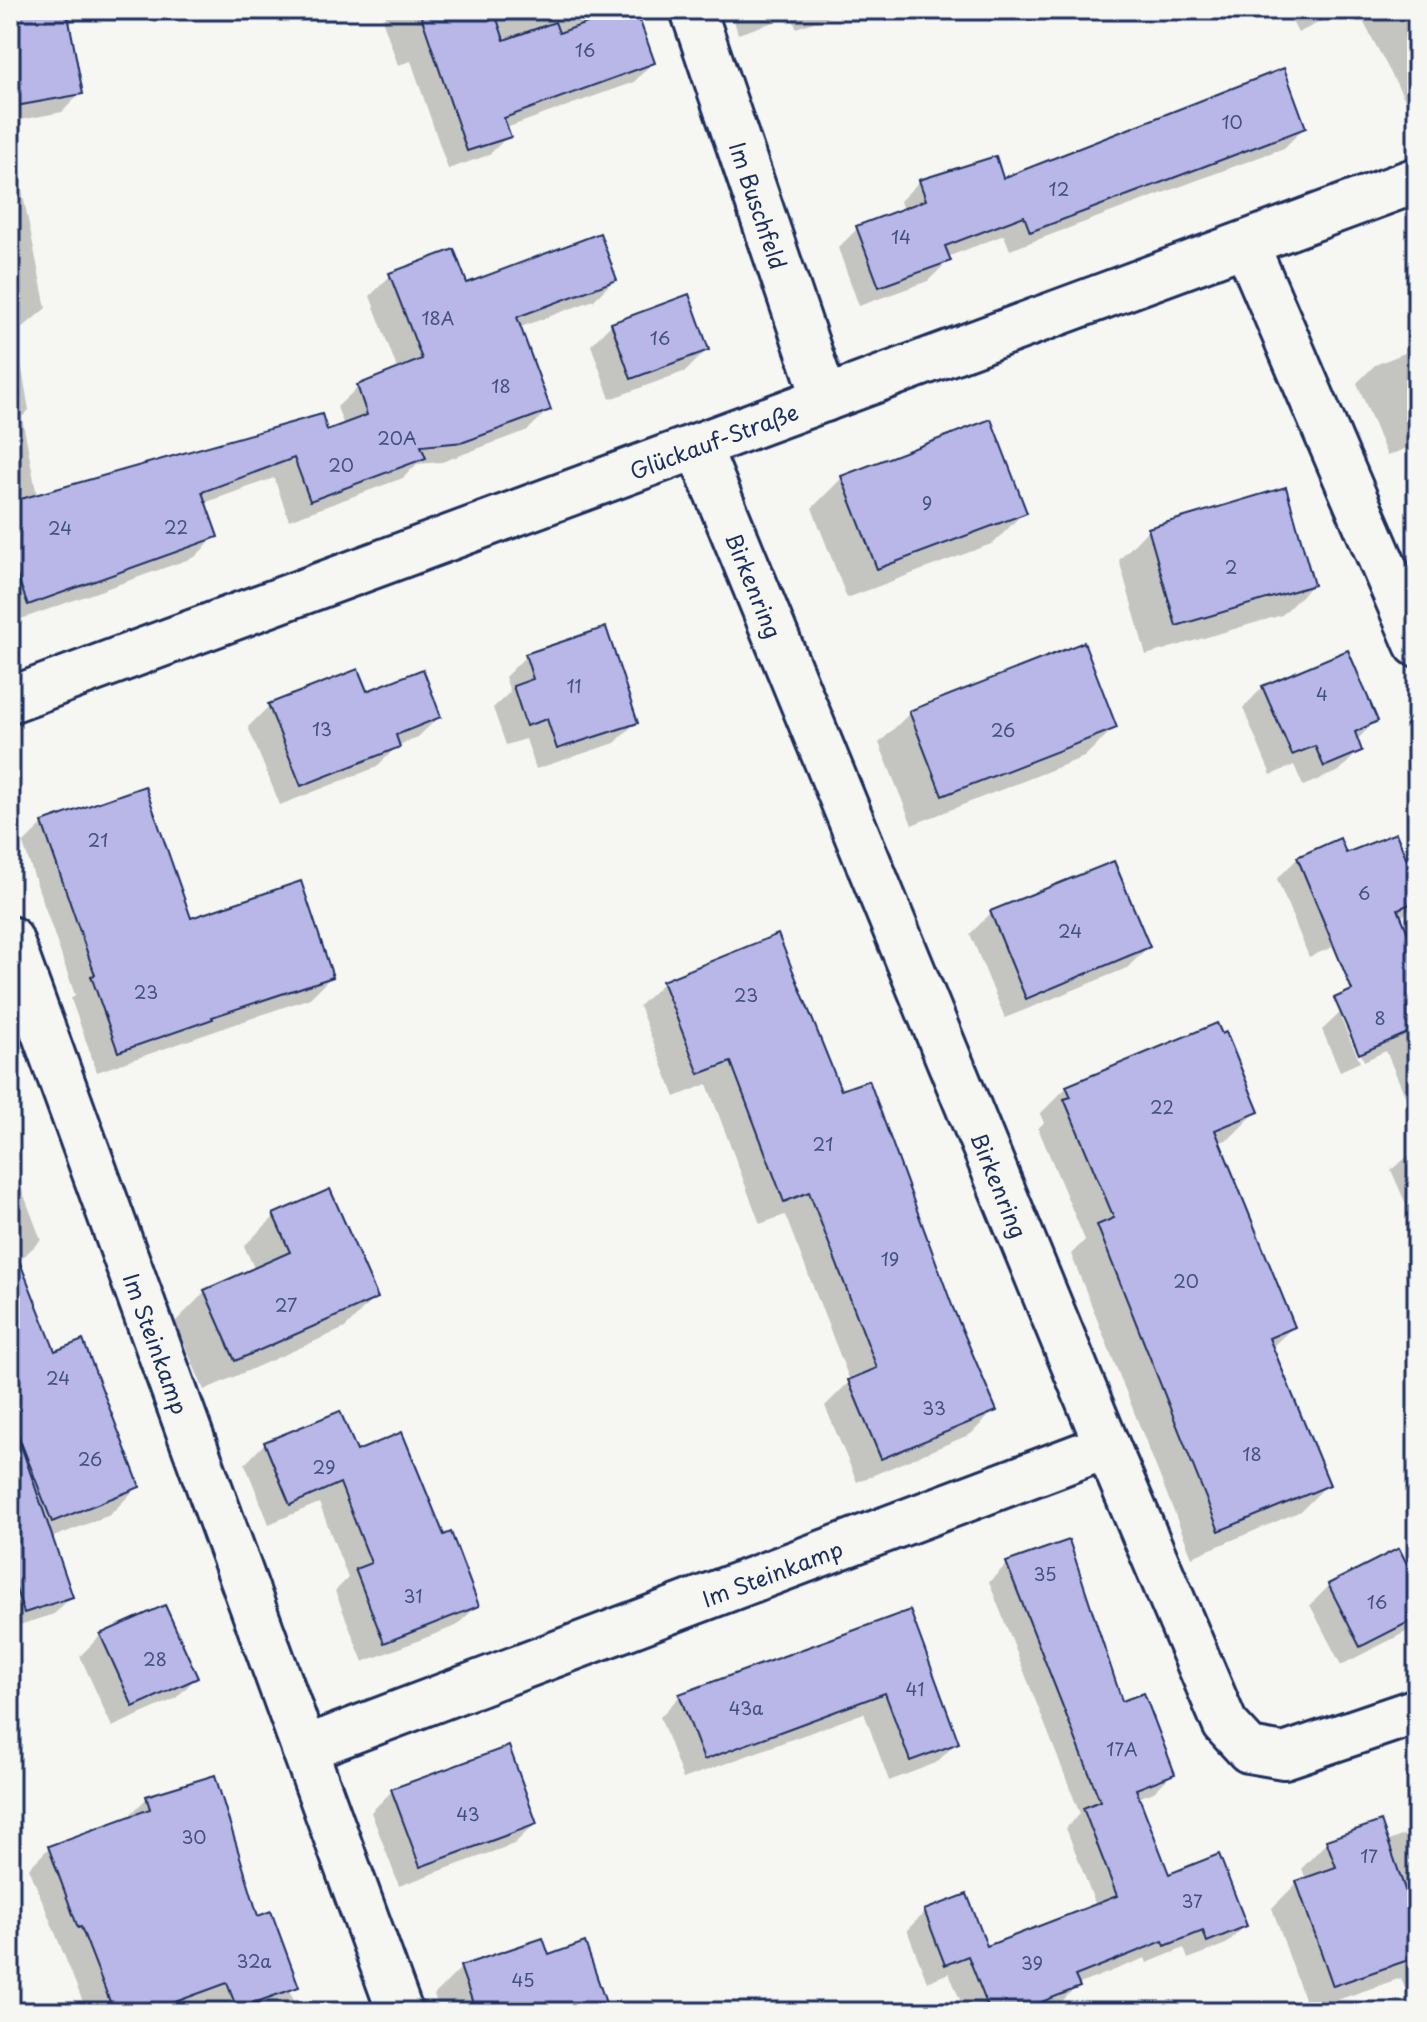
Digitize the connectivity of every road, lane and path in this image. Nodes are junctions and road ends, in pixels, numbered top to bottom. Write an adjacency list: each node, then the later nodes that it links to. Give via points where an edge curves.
1 (693, 10): 4 (street, Im Buschfeld)
2 (1417, 180): 3 (street, Glückauf-Straße)
3 (1246, 244): 4 (street, Glückauf-Straße); 6 (street)
4 (825, 399): 5 (street, Glückauf-Straße)
5 (698, 446): 7 (street, Glückauf-Straße); 9 (street, Birkenring)
6 (1417, 644)
7 (10, 700)
8 (10, 939): 11 (street, Im Steinkamp)
9 (1107, 1446): 10 (street, Birkenring, via 1225,1724 1249,1750 1284,1756); 11 (street, Im Steinkamp)
10 (1417, 1711)
11 (304, 1749): 12 (street, Im Steinkamp)
12 (400, 2012)

